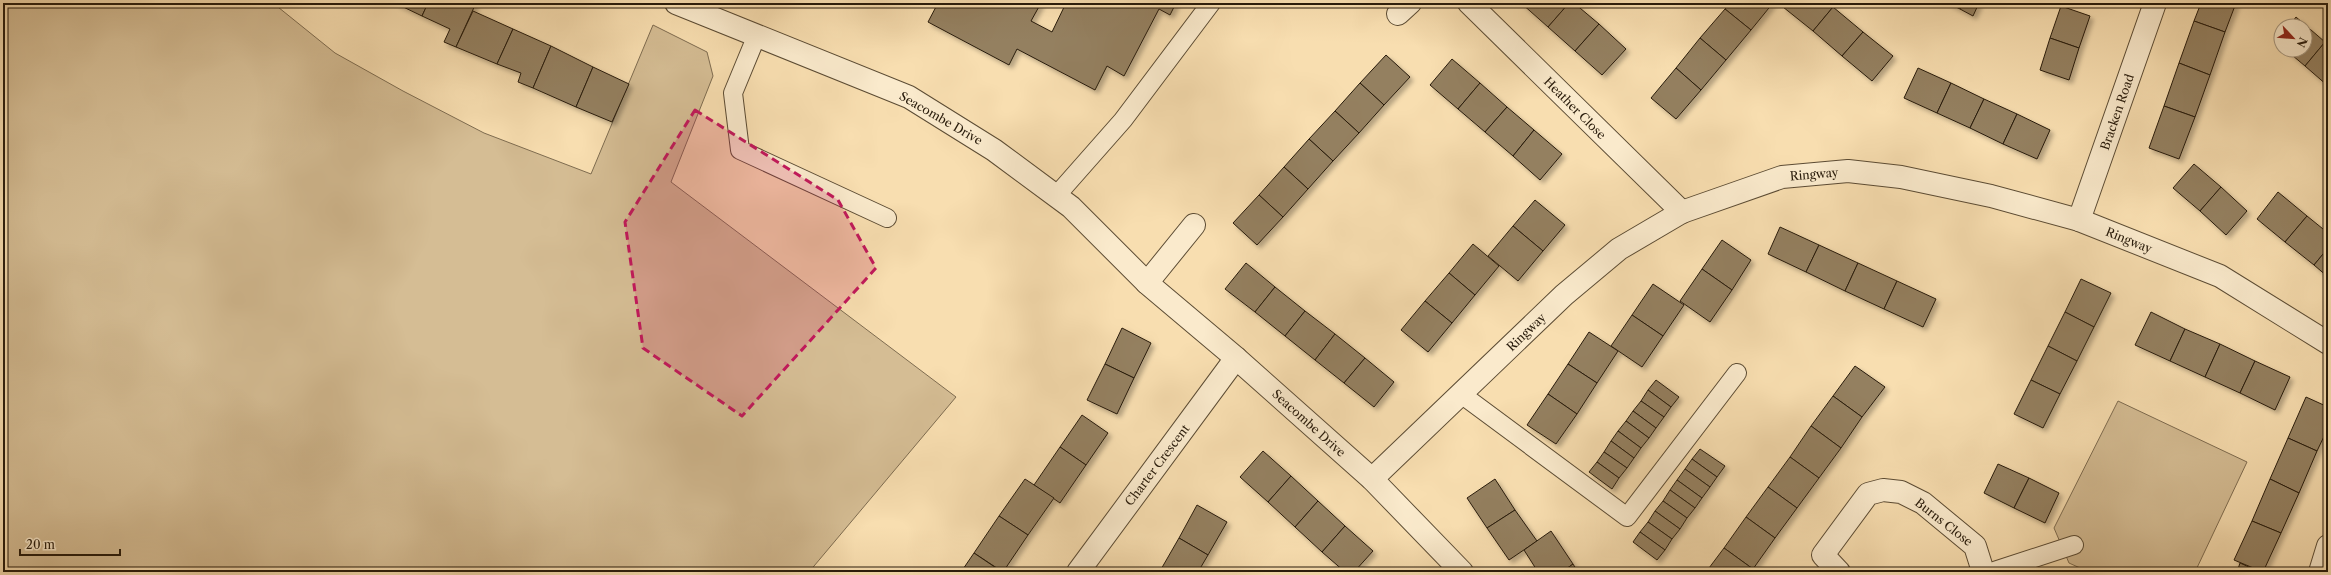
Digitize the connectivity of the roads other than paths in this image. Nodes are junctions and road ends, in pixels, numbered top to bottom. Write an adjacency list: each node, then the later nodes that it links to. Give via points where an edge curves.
1 (676, 3): 5 (street, Seacombe Drive)
2 (1211, 3): 6 (lane, via 1123,120)
3 (1469, 3): 7 (street, Heather Close)
4 (2156, 3): 9 (street, Bracken Road)
5 (757, 34): 6 (street, Seacombe Drive, via 909,97 994,150); 8 (lane, via 733,93 740,150)
6 (1056, 196): 11 (street, Seacombe Drive, via 1071,207)
7 (1682, 212): 9 (street, Ringway, via 1782,177 1848,171 1901,177 1991,196); 15 (street, Ringway, via 1619,249 1564,295)
8 (887, 218)
9 (2079, 220): 12 (street, Ringway, via 2220,276)
10 (1194, 225): 11 (street)
11 (1147, 283): 13 (street, Seacombe Drive)
12 (2328, 343)
13 (1236, 358): 16 (street, Seacombe Drive); 19 (street, Charter Crescent)
14 (1737, 373): 15 (lane, via 1628,517)
15 (1461, 394): 16 (street, Ringway)
16 (1372, 479): 20 (street, Seacombe Drive)
17 (2074, 545): 23 (lane)
18 (2328, 546): 24 (street)
19 (1078, 572)
20 (1462, 572)
21 (1840, 572): 22 (street, Burns Close, via 1823,555 1868,494 1883,490 1901,492 1923,503 1975,546)
22 (1981, 572)
23 (1991, 572)
24 (2320, 572)

